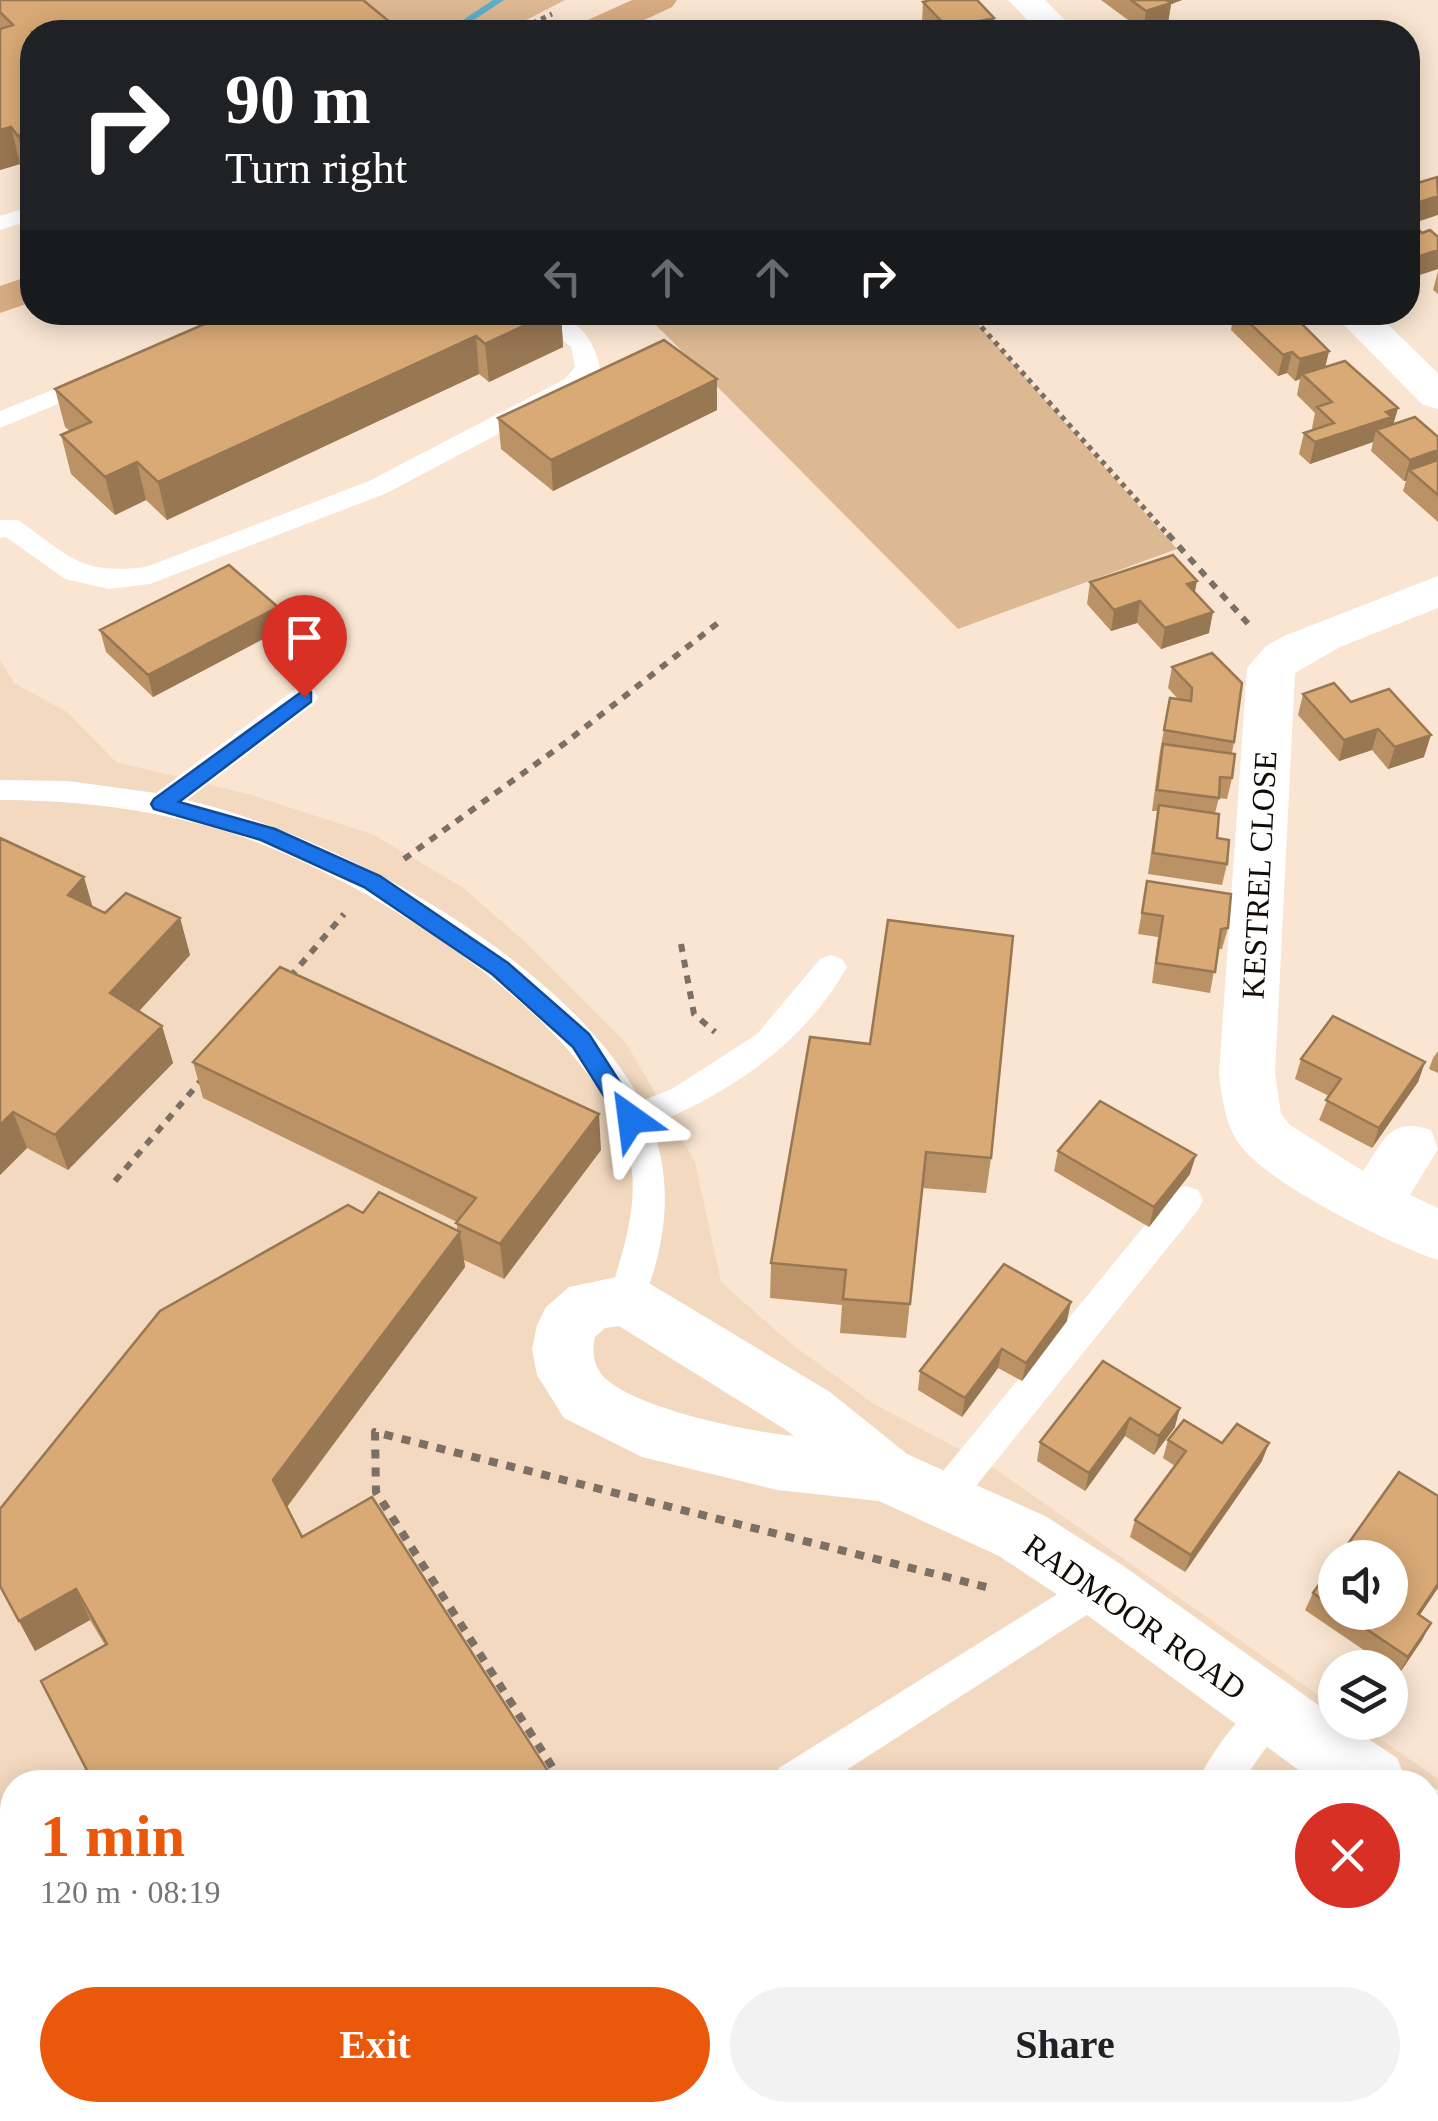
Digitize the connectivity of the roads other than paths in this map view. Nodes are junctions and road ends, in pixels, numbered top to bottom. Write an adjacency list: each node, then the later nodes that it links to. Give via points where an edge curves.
1 (1025, 0): 4 (street)
2 (657, 1): 3 (main road)
3 (617, 20)
4 (1046, 20)
5 (558, 325): 10 (lane, via 583,344 588,368 574,384 378,487 150,575 108,580 75,573)
6 (1364, 325): 8 (street)
7 (126, 366): 9 (lane)
8 (1438, 396)
9 (0, 420)
10 (3, 524)
11 (1438, 591): 19 (street, KESTREL CLOSE, via 1280,657 1271,668 1250,1103 1258,1128 1290,1158)
12 (304, 697): 14 (lane)
13 (0, 790): 14 (lane, via 64,788)
14 (162, 804): 16 (lane, via 268,835 372,882 500,968 581,1040)
15 (832, 967): 16 (lane, via 768,1043 684,1098)
16 (631, 1119): 21 (lane, via 646,1152 648,1210)
17 (1411, 1146): 19 (street)
18 (1186, 1200): 22 (lane)
19 (1375, 1200): 20 (street, KESTREL CLOSE)
20 (1438, 1236)
21 (626, 1300): 22 (street, RADMOOR ROAD, via 808,1411); 22 (street, RADMOOR ROAD, via 590,1305 568,1324 562,1349 567,1375 586,1399 642,1430)
22 (913, 1487): 23 (street, RADMOOR ROAD, via 1022,1536)
23 (1076, 1600): 24 (street, RADMOOR ROAD); 25 (lane)
24 (1270, 1713): 26 (lane); 27 (street, RADMOOR ROAD)
25 (812, 1770)
26 (1227, 1770)
27 (1355, 1770)

